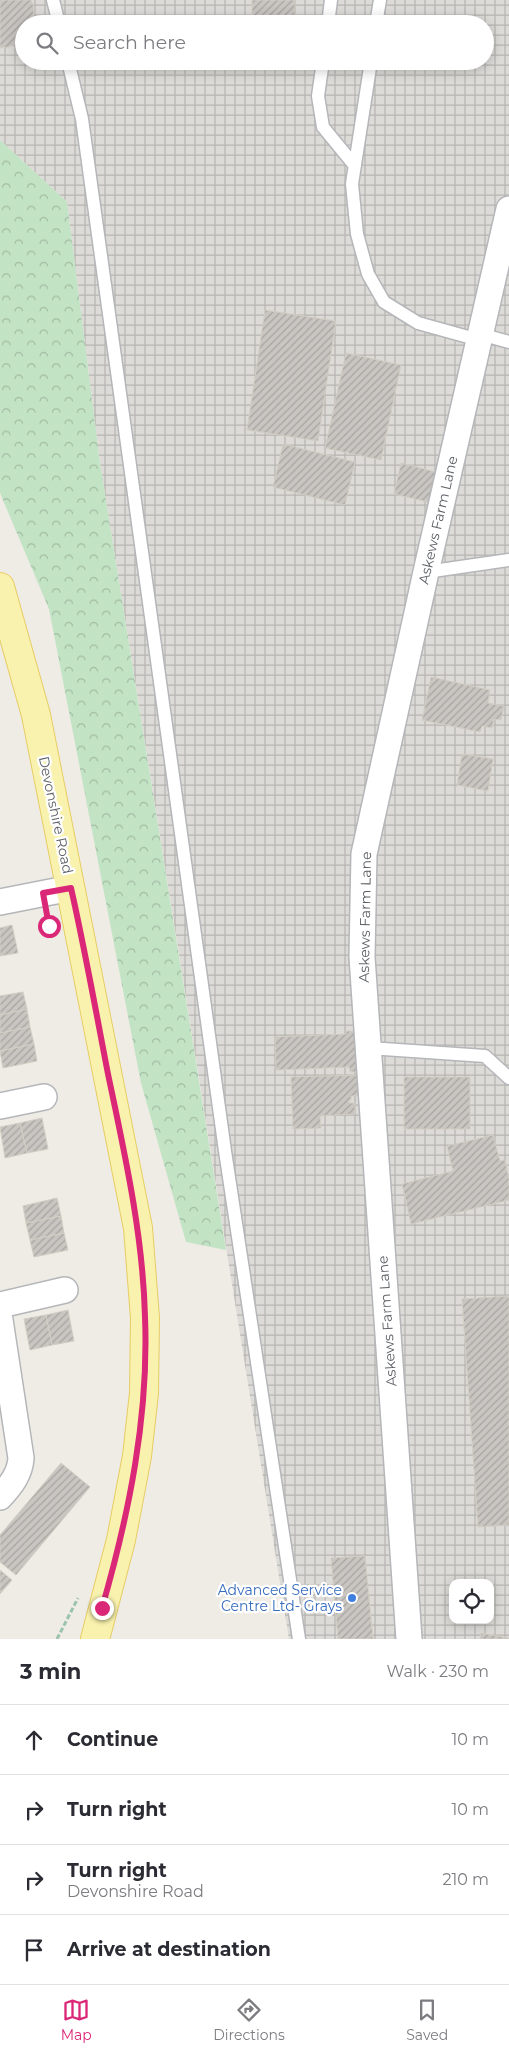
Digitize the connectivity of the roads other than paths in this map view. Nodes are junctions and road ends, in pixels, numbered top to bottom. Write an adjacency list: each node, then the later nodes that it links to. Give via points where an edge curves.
1 (53, 0): 4 (lane)
2 (331, 0): 5 (lane)
3 (380, 0): 6 (lane)
4 (57, 15)
5 (329, 15)
6 (378, 15)
7 (70, 70): 30 (lane, via 82,119 226,1160)
8 (321, 70): 10 (lane, via 318,96 323,127)
9 (370, 70): 10 (lane)
10 (354, 166): 12 (lane, via 352,184 357,234 368,274 384,302 418,323)
11 (509, 209): 12 (street, Askews Farm Lane)
12 (480, 337): 13 (lane); 15 (street, Askews Farm Lane)
13 (509, 342)
14 (509, 560): 15 (lane)
15 (426, 572): 19 (street, Askews Farm Lane, via 364,854 362,956)
16 (0, 586): 17 (main road, Devonshire Road, via 36,714)
17 (71, 888): 18 (street); 27 (main road, Devonshire Road, via 138,1228 146,1318 144,1393 137,1456 121,1540)
18 (0, 902)
19 (369, 1048): 20 (lane, via 485,1056); 31 (street, Askews Farm Lane)
20 (509, 1078)
21 (44, 1097): 22 (street)
22 (0, 1106)
23 (66, 1290): 24 (street)
24 (0, 1305)
25 (0, 1320): 26 (street, via 21,1458 14,1480)
26 (0, 1497)
27 (91, 1602): 28 (main road, Devonshire Road); 29 (main road, Devonshire Road)
28 (83, 1639)
29 (95, 1639)
30 (299, 1639)
31 (409, 1639)

